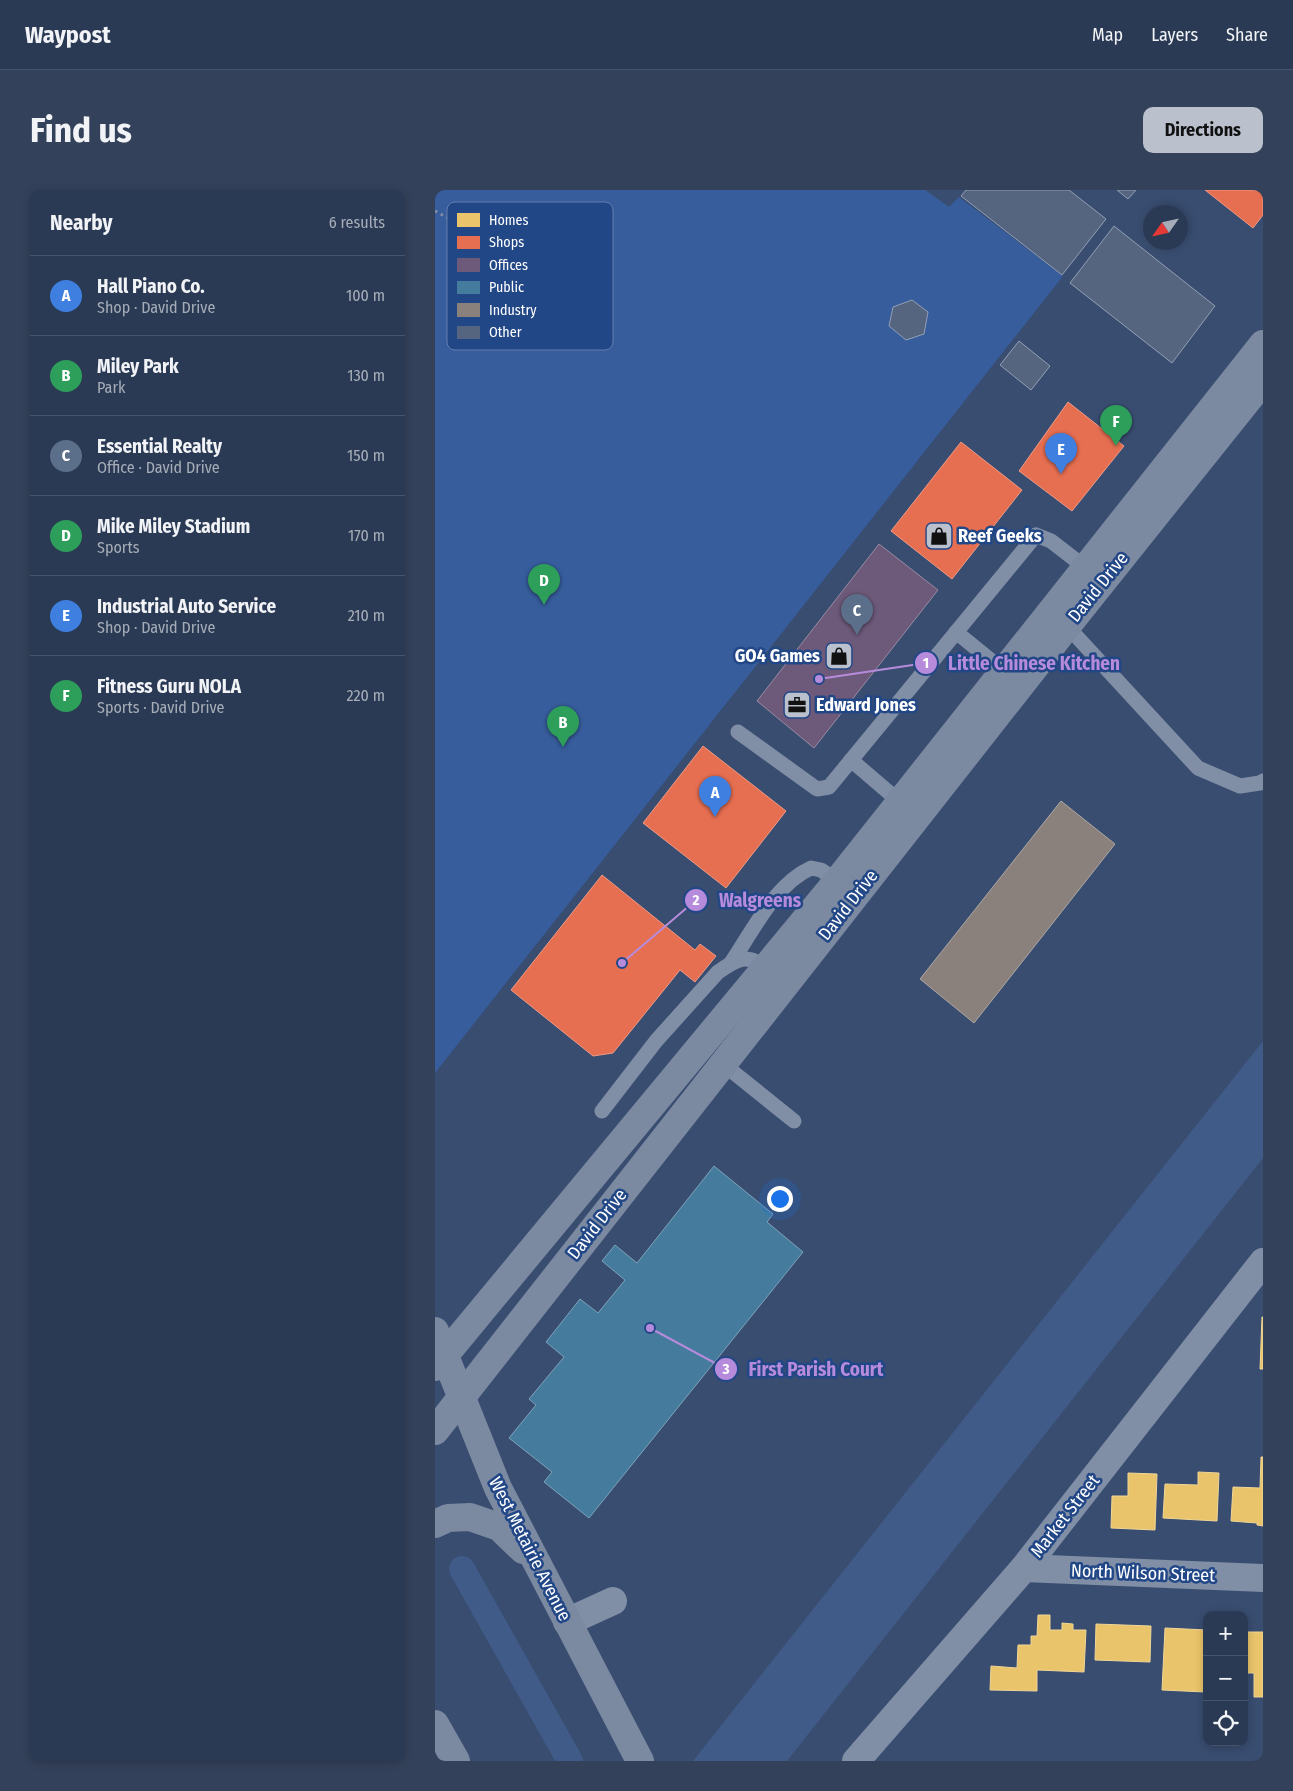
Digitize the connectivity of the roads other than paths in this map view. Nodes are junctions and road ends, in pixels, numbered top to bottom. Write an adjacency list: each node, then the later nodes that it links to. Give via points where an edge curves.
1 (1263, 344): 3 (main road, David Drive)
2 (1263, 381): 4 (main road, David Drive)
3 (1086, 568): 5 (lane, via 1051,541 1036,535); 6 (main road, David Drive)
4 (1067, 626): 9 (lane, via 1199,768 1240,786); 15 (main road, David Drive)
5 (956, 632): 6 (lane); 8 (lane)
6 (1004, 671): 10 (main road, David Drive)
7 (738, 732): 8 (lane, via 817,789 829,787)
8 (851, 760): 10 (lane)
9 (1263, 781)
10 (900, 802): 11 (main road, David Drive)
11 (837, 882): 12 (lane, via 821,870 811,868 792,879); 13 (main road, David Drive)
12 (731, 963): 13 (lane, via 756,960); 16 (lane, via 711,979 656,1041)
13 (765, 968): 14 (main road, David Drive)
14 (701, 1046): 15 (main road); 19 (main road, David Drive)
15 (723, 1064): 17 (lane); 20 (main road, David Drive)
16 (602, 1111)
17 (794, 1121)
18 (1263, 1262): 24 (street, Market Street)
19 (438, 1351): 20 (main road, West Metairie Avenue)
20 (461, 1397): 21 (main road, David Drive); 23 (main road, West Metairie Avenue, via 498,1488)
21 (435, 1431)
22 (435, 1524): 23 (main road, via 449,1518 471,1516 499,1527)
23 (538, 1565): 27 (main road, West Metairie Avenue)
24 (1024, 1568): 25 (street, North Wilson Street); 31 (street, Market Street)
25 (1263, 1578)
26 (613, 1601): 27 (street)
27 (567, 1622): 30 (main road, West Metairie Avenue)
28 (435, 1724): 29 (main road)
29 (456, 1761)
30 (640, 1761)
31 (856, 1761)

